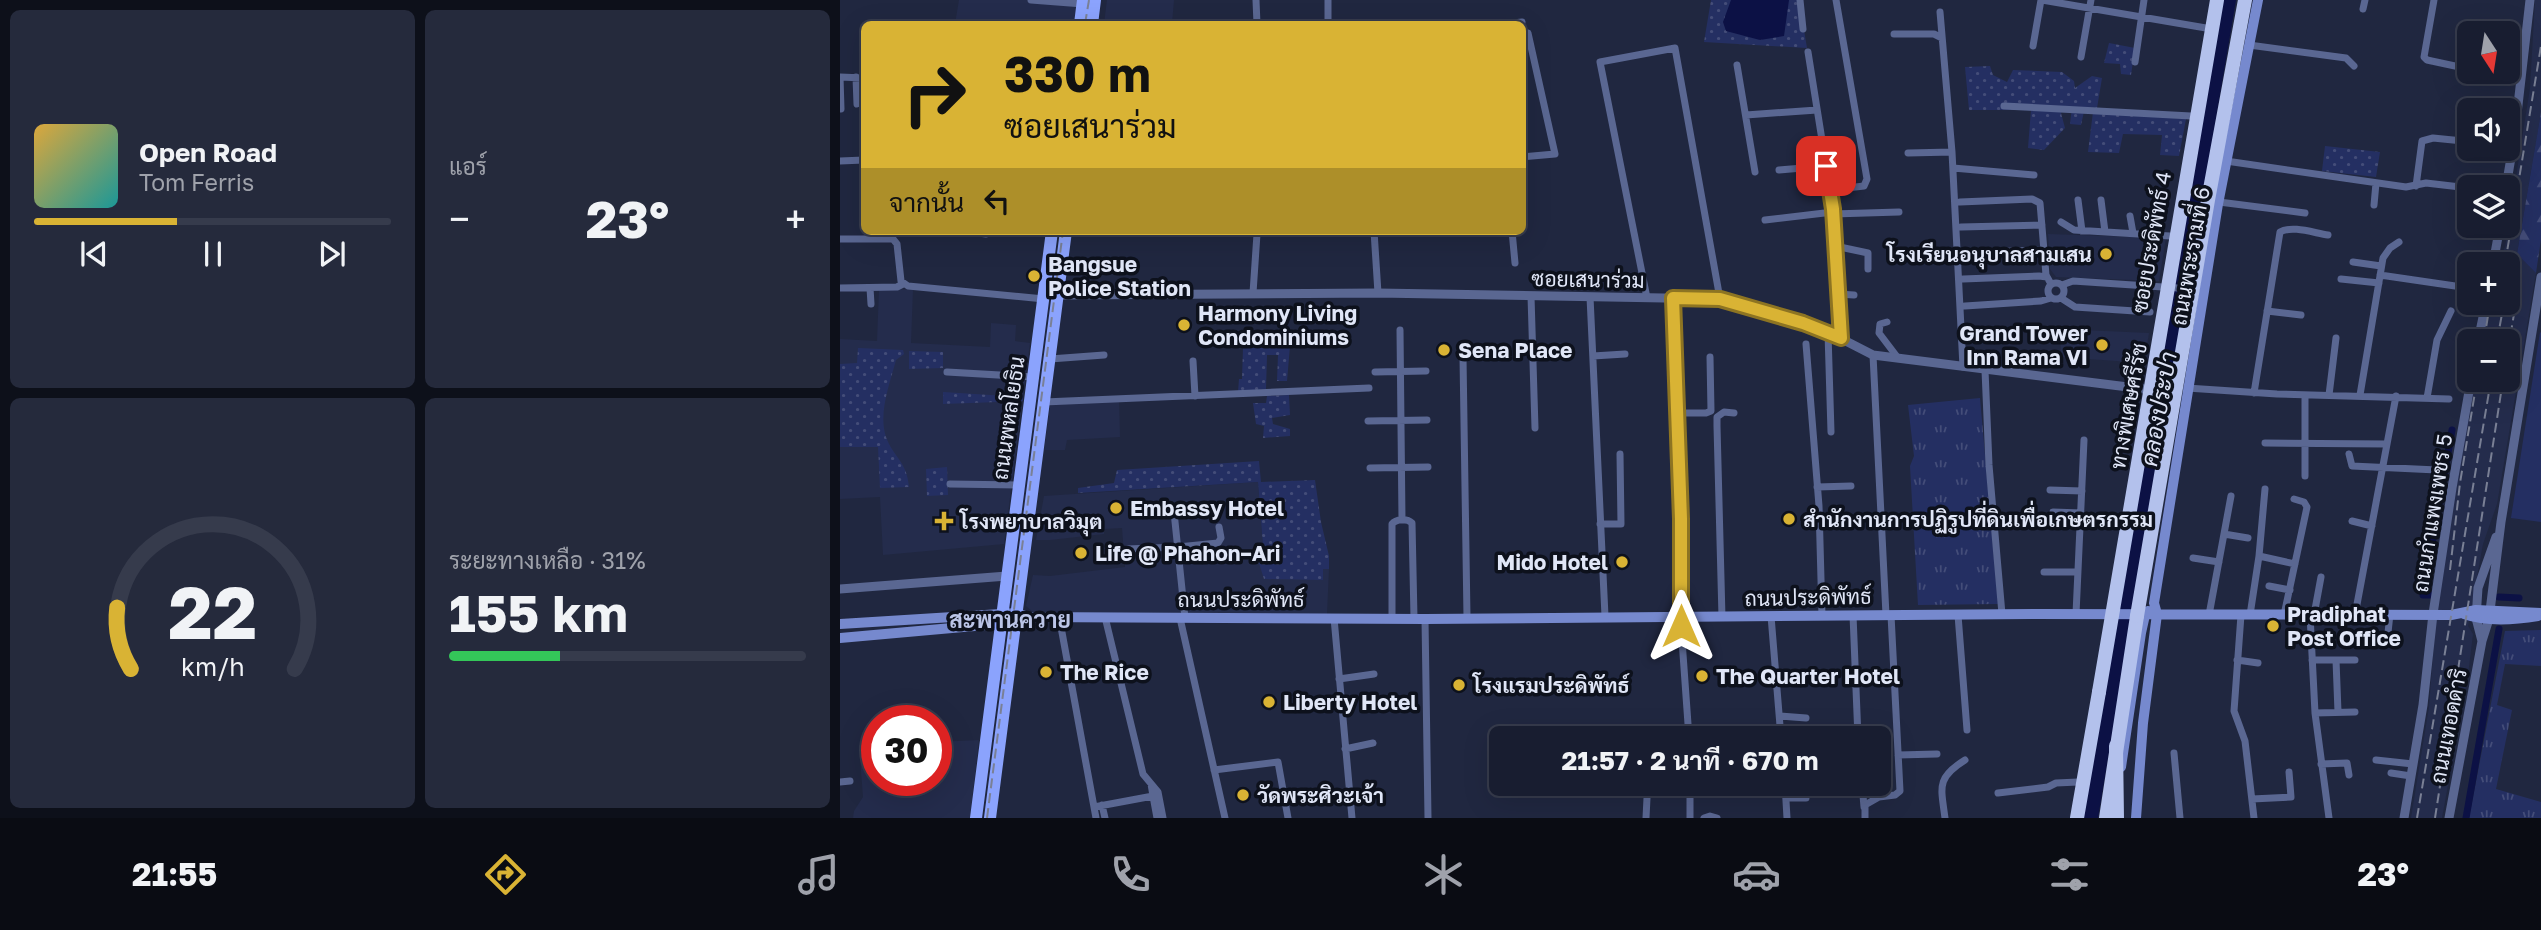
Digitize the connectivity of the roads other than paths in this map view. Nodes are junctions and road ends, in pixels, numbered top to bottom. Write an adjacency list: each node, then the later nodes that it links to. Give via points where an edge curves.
1 (1031, 0): 15 (street)
2 (1256, 0): 22 (street)
3 (1328, 0): 23 (street)
4 (1800, 0): 25 (street)
5 (1836, 0): 61 (street, via 1867,179 1864,186)
6 (2041, 0): 16 (street); 30 (street)
7 (2144, 0): 19 (street)
8 (2211, 0): 24 (street, ซอยประดิพัทธ์ 4)
9 (2217, 0): 314 (highway, ทางพิเศษศรีรัช, bridge)
10 (2245, 0): 268 (highway, ทางพิเศษศรีรัช, bridge)
11 (2258, 0): 29 (main road, ถนนพระรามที่ 6)
12 (2365, 0): 17 (street)
13 (2434, 0): 36 (street, via 2424,57)
14 (2530, 0): 57 (street)
15 (1089, 3): 20 (main road); 21 (main road)
16 (2090, 4): 19 (street); 32 (street)
17 (2363, 9)
18 (1940, 12): 28 (street)
19 (2142, 16): 24 (street); 33 (street)
20 (1081, 21)
21 (1092, 21)
22 (1257, 21)
23 (1328, 21)
24 (2206, 28): 44 (street, ซอยประดิพัทธ์ 4)
25 (1803, 29)
26 (1528, 33): 48 (street, via 1555,154)
27 (1894, 34): 28 (street)
28 (1942, 38): 46 (street)
29 (2249, 45): 35 (street, via 2346,58); 51 (main road, ถนนพระรามที่ 6)
30 (2033, 46)
31 (1809, 56): 42 (street)
32 (2081, 57)
33 (2135, 62)
34 (1737, 65): 43 (street)
35 (2354, 66)
36 (2457, 66)
37 (840, 77): 38 (street); 41 (street)
38 (860, 78): 39 (street)
39 (857, 103)
40 (2004, 106): 44 (street)
41 (841, 109)
42 (1817, 110): 43 (street); 52 (street)
43 (1746, 115): 55 (street)
44 (2191, 116): 85 (street, ซอยประดิพัทธ์ 4)
45 (2457, 140): 59 (street, via 2422,141)
46 (1952, 152): 47 (street); 53 (street)
47 (1908, 153)
48 (1526, 157)
49 (861, 160): 50 (street)
50 (840, 161)
51 (2226, 162): 58 (street); 65 (main road, ถนนพระรามที่ 6)
52 (1826, 166): 54 (street); 61 (street)
53 (1953, 168): 56 (street); 141 (street)
54 (1779, 170)
55 (1755, 172)
56 (2034, 174)
57 (2508, 175)
58 (2376, 183): 59 (street); 66 (street)
59 (2416, 186): 60 (street)
60 (2457, 187)
61 (1830, 190): 68 (street)
62 (2078, 200): 75 (street)
63 (2101, 200): 76 (street)
64 (1960, 202): 73 (street, via 2038,200)
65 (2219, 202): 69 (street); 106 (main road, ถนนพระรามที่ 6)
66 (2374, 205)
67 (1899, 212): 68 (street)
68 (1833, 213): 71 (street); 89 (street)
69 (2305, 213)
70 (2130, 216): 77 (street)
71 (1765, 220)
72 (2061, 222): 75 (street)
73 (2042, 225): 74 (street); 90 (street)
74 (1961, 227)
75 (2082, 231): 76 (street)
76 (2105, 232): 77 (street)
77 (2133, 233): 85 (street)
78 (897, 235): 87 (street)
79 (1052, 235): 118 (main road, ถนนพหลโยธิน)
80 (1066, 235): 110 (main road, ถนนพหลโยธิน)
81 (1257, 235): 107 (street)
82 (1374, 235): 108 (street)
83 (1512, 235): 92 (street)
84 (2328, 235): 122 (street, via 2292,229 2280,232)
85 (2170, 236): 102 (street, ซอยประดิพัทธ์ 4)
86 (840, 239): 87 (street)
87 (896, 241): 100 (street)
88 (2399, 242): 95 (street, via 2385,253)
89 (1835, 246): 94 (street, via 1868,253); 109 (street)
90 (2044, 250): 91 (street); 99 (street)
91 (1962, 253)
92 (1515, 262)
93 (2353, 262): 95 (street)
94 (1868, 269)
95 (2380, 275): 98 (street); 103 (street); 155 (street)
96 (2541, 277): 194 (street, ถนนเทอดดำริ)
97 (1963, 279): 99 (street)
98 (2341, 279)
99 (2049, 281): 101 (street); 116 (street)
100 (903, 284): 105 (street); 118 (street)
101 (2062, 285): 102 (street, via 2073,281); 117 (street)
102 (2162, 286): 106 (street); 150 (street, ซอยประดิพัทธ์ 4)
103 (2457, 287)
104 (840, 288): 105 (street)
105 (870, 288): 120 (street)
106 (2204, 290): 149 (main road, ถนนพระรามที่ 6)
107 (1253, 293): 108 (street, ซอยเสนาร่วม); 110 (street, ซอยเสนาร่วม)
108 (1378, 293): 112 (street, ซอยเสนาร่วม)
109 (1838, 293): 111 (street); 129 (street)
110 (1060, 295): 139 (main road, ถนนพหลโยธิน)
111 (1854, 295)
112 (1531, 296): 113 (street, ซอยเสนาร่วม); 166 (street)
113 (1590, 297): 114 (street, ซอยเสนาร่วม); 135 (street)
114 (1647, 298): 115 (street, ซอยเสนาร่วม); 119 (street, via 1600,63 1675,47)
115 (1673, 298): 119 (street, ซอยเสนาร่วม); 162 (street)
116 (2051, 298): 117 (street); 121 (street)
117 (2061, 298): 123 (street, via 2075,307)
118 (1044, 299): 147 (main road, ถนนพหลโยธิน)
119 (1720, 299): 128 (street, ซอยเสนาร่วม)
120 (871, 304)
121 (1965, 306)
122 (2267, 311): 125 (street); 152 (street)
123 (2150, 312)
124 (2451, 312): 157 (street, via 2437,340)
125 (2301, 316)
126 (1887, 322): 138 (street, via 1880,324 1879,332)
127 (1400, 330): 146 (street)
128 (1828, 332): 129 (street, ซอยเสนาร่วม); 167 (street)
129 (1841, 338): 134 (street, ซอยเสนาร่วม)
130 (2336, 338): 154 (street)
131 (1805, 344): 183 (street)
132 (1625, 354): 135 (street)
133 (1104, 355): 139 (street)
134 (1873, 355): 138 (street, ซอยเสนาร่วม); 221 (street)
135 (1593, 356): 195 (street)
136 (1463, 357): 237 (street)
137 (1710, 357): 162 (street, via 1711,411)
138 (1898, 358): 141 (street, ซอยเสนาร่วม)
139 (1050, 359): 160 (main road, ถนนพหลโยธิน)
140 (1194, 361): 156 (street)
141 (1963, 367): 142 (street, ซอยเสนาร่วม)
142 (1985, 370): 150 (street, ซอยเสนาร่วม); 214 (street)
143 (1426, 371): 146 (street)
144 (947, 372): 147 (street)
145 (1375, 372): 146 (street)
146 (1400, 372): 165 (street)
147 (1033, 377): 181 (main road, ถนนพหลโยธิน)
148 (1369, 388): 156 (street)
149 (2187, 388): 152 (street); 213 (main road, ถนนพระรามที่ 6)
150 (2144, 389): 216 (street, ซอยประดิพัทธ์ 4)
151 (2470, 392): 218 (street, ถนนกำแพงเพชร 5)
152 (2254, 393): 153 (street)
153 (2305, 395): 154 (street); 169 (street)
154 (2329, 395): 155 (street)
155 (2360, 395): 158 (street)
156 (1195, 396): 160 (street)
157 (2427, 398): 158 (street); 159 (street)
158 (2395, 399): 171 (street)
159 (2449, 399)
160 (1044, 402): 235 (main road, ถนนพหลโยธิน)
161 (1734, 412): 239 (street, via 1717,417)
162 (1677, 413): 238 (street)
163 (1427, 420): 165 (street)
164 (1368, 421): 165 (street)
165 (1401, 421): 174 (street)
166 (1535, 428)
167 (1831, 432)
168 (2084, 440): 186 (street)
169 (2306, 442): 170 (street); 171 (street); 179 (street)
170 (2265, 443)
171 (2387, 444): 177 (street)
172 (1620, 454): 195 (street, via 1621,524)
173 (2349, 454): 177 (street, via 2351,466)
174 (1402, 467): 175 (street); 176 (street); 192 (street)
175 (1428, 467)
176 (1370, 468)
177 (2382, 468): 178 (street); 196 (street)
178 (2437, 470)
179 (2305, 476)
180 (950, 484): 181 (street)
181 (1019, 485): 208 (main road, ถนนพหลโยธิน)
182 (1851, 486): 183 (street)
183 (1817, 487): 234 (street)
184 (2264, 489): 202 (street)
185 (2050, 490): 186 (street)
186 (2082, 491): 191 (street)
187 (2231, 496): 198 (street)
188 (2294, 499): 205 (street, via 2307,507)
189 (1211, 507): 200 (street, via 1175,509)
190 (2053, 512): 191 (street)
191 (2081, 513): 207 (street)
192 (1402, 520): 243 (street, via 1392,524); 244 (street, via 1412,523)
193 (2352, 521): 196 (street)
194 (2501, 522): 219 (street, ถนนเทอดดำริ, via 2480,579); 229 (street, ถนนเทอดดำริ)
195 (1600, 524): 232 (street)
196 (2372, 526): 228 (street)
197 (1219, 527): 200 (street, via 1218,542)
198 (2224, 534): 199 (street); 204 (street)
199 (2248, 538)
200 (1178, 547): 201 (street); 241 (street)
201 (1127, 549)
202 (2259, 556): 205 (street); 225 (street)
203 (2193, 558): 204 (street)
204 (2219, 562): 224 (street)
205 (2295, 564): 212 (street)
206 (2044, 572): 207 (street)
207 (2078, 572): 215 (street)
208 (1007, 576): 211 (street); 240 (main road, ถนนพหลโยธิน)
209 (2320, 577): 227 (street)
210 (2269, 586): 212 (street)
211 (840, 589)
212 (2290, 590): 226 (street)
213 (2156, 609): 223 (main road, ถนนพระรามที่ 6); 224 (main road); 317 (main road, ถนนพระรามที่ 6)
214 (2002, 614): 215 (main road, ถนนประดิพัทธ์); 222 (main road, ถนนประดิพัทธ์)
215 (2076, 614): 216 (main road, ถนนประดิพัทธ์)
216 (2111, 614): 223 (main road, ถนนประดิพัทธ์); 284 (street)
217 (2390, 614): 218 (main road); 228 (main road); 248 (street, via 2387,642)
218 (2433, 614): 219 (main road); 276 (street, ถนนกำแพงเพชร 5)
219 (2476, 614): 229 (main road); 247 (street, ถนนเทอดดำริ)
220 (1853, 615): 221 (main road, ถนนประดิพัทธ์); 234 (main road, ถนนประดิพัทธ์); 257 (street)
221 (1888, 615): 222 (main road, ถนนประดิพัทธ์); 272 (street)
222 (1958, 615): 266 (street)
223 (2145, 615): 315 (main road, ถนนพระรามที่ 6)
224 (2209, 615): 225 (main road)
225 (2246, 615): 226 (main road); 249 (street)
226 (2284, 615): 227 (main road)
227 (2312, 615): 228 (main road); 250 (street)
228 (2355, 615)
229 (2490, 615): 230 (main road); 247 (street, ถนนเทอดดำริ)
230 (2541, 615)
231 (1059, 616): 235 (main road, ถนนประดิพัทธ์); 236 (main road, ถนนประดิพัทธ์); 294 (street)
232 (1605, 616): 237 (main road, ถนนประดิพัทธ์); 238 (main road, ถนนประดิพัทธ์)
233 (1771, 616): 234 (main road, ถนนประดิพัทธ์); 239 (main road, ถนนประดิพัทธ์); 261 (street)
234 (1822, 616)
235 (1020, 617): 240 (main road, ถนนประดิพัทธ์); 297 (main road, ถนนพหลโยธิน)
236 (1105, 617): 241 (main road, ถนนประดิพัทธ์); 285 (street, via 1143,774)
237 (1467, 617): 244 (main road, ถนนประดิพัทธ์)
238 (1681, 617): 239 (main road, ถนนประดิพัทธ์); 263 (street)
239 (1722, 617)
240 (1002, 618): 245 (main road); 246 (main road); 296 (main road, ถนนพหลโยธิน)
241 (1183, 618): 242 (main road, ถนนประดิพัทธ์); 277 (street)
242 (1334, 618): 243 (main road, ถนนประดิพัทธ์); 255 (street)
243 (1392, 618): 244 (main road, ถนนประดิพัทธ์)
244 (1419, 618): 305 (street)
245 (841, 624): 246 (main road)
246 (842, 638)
247 (2482, 641): 322 (street, ถนนเทอดดำริ)
248 (2361, 645)
249 (2237, 660): 253 (street); 293 (street, via 2234,711 2245,741)
250 (2312, 660): 251 (street); 260 (street)
251 (2336, 660): 252 (street); 258 (street)
252 (2355, 660)
253 (2258, 663)
254 (1374, 674): 255 (street)
255 (1339, 678): 269 (street)
256 (1847, 695): 257 (street)
257 (1857, 695): 265 (street)
258 (2339, 712): 259 (street); 260 (street)
259 (2355, 712)
260 (2315, 713): 275 (street)
261 (1780, 716): 262 (street); 264 (street)
262 (1806, 718)
263 (1688, 726)
264 (1780, 726)
265 (1858, 726)
266 (1967, 730)
267 (1373, 743): 269 (street)
268 (2116, 746): 315 (highway, ทางพิเศษศรีรัช, bridge); 316 (highway, bridge)
269 (1345, 748): 304 (street)
270 (2174, 753): 318 (street)
271 (1937, 754): 272 (street)
272 (1898, 755): 295 (street, via 1898,793 1879,797)
273 (1965, 760): 312 (street, via 1948,771 1941,785)
274 (2376, 760): 276 (street)
275 (2321, 764): 280 (street, via 2346,762); 320 (street)
276 (2413, 764): 281 (street, ถนนกำแพงเพชร 5)
277 (1214, 770): 302 (street); 303 (street, via 1278,762)
278 (2289, 772): 293 (street, via 2291,797)
279 (2391, 773): 281 (street)
280 (2349, 775)
281 (2411, 776): 321 (street, ถนนกำแพงเพชร 5)
282 (849, 781): 283 (street)
283 (840, 782)
284 (2078, 782): 286 (street); 313 (street)
285 (1151, 783): 287 (street); 301 (street, via 1159,795)
286 (1998, 793)
287 (1153, 796): 294 (street); 300 (street)
288 (1690, 796): 307 (street)
289 (1863, 796): 295 (street)
290 (1647, 798): 306 (street)
291 (1786, 798): 292 (street); 310 (street)
292 (1806, 798)
293 (2252, 799): 319 (street)
294 (1098, 806): 298 (street); 299 (street)
295 (1864, 807): 311 (street)
296 (976, 818)
297 (990, 818)
298 (1096, 818)
299 (1105, 818)
300 (1157, 818)
301 (1163, 818)
302 (1225, 818)
303 (1288, 818)
304 (1352, 818)
305 (1428, 818)
306 (1646, 818)
307 (1690, 818)
308 (1704, 818): 309 (street)
309 (1717, 818)
310 (1787, 818)
311 (1865, 818)
312 (1945, 818)
313 (2072, 818)
314 (2077, 818)
315 (2109, 818)
316 (2117, 818)
317 (2136, 818)
318 (2180, 818)
319 (2254, 818)
320 (2329, 818)
321 (2404, 818)
322 (2449, 818)

